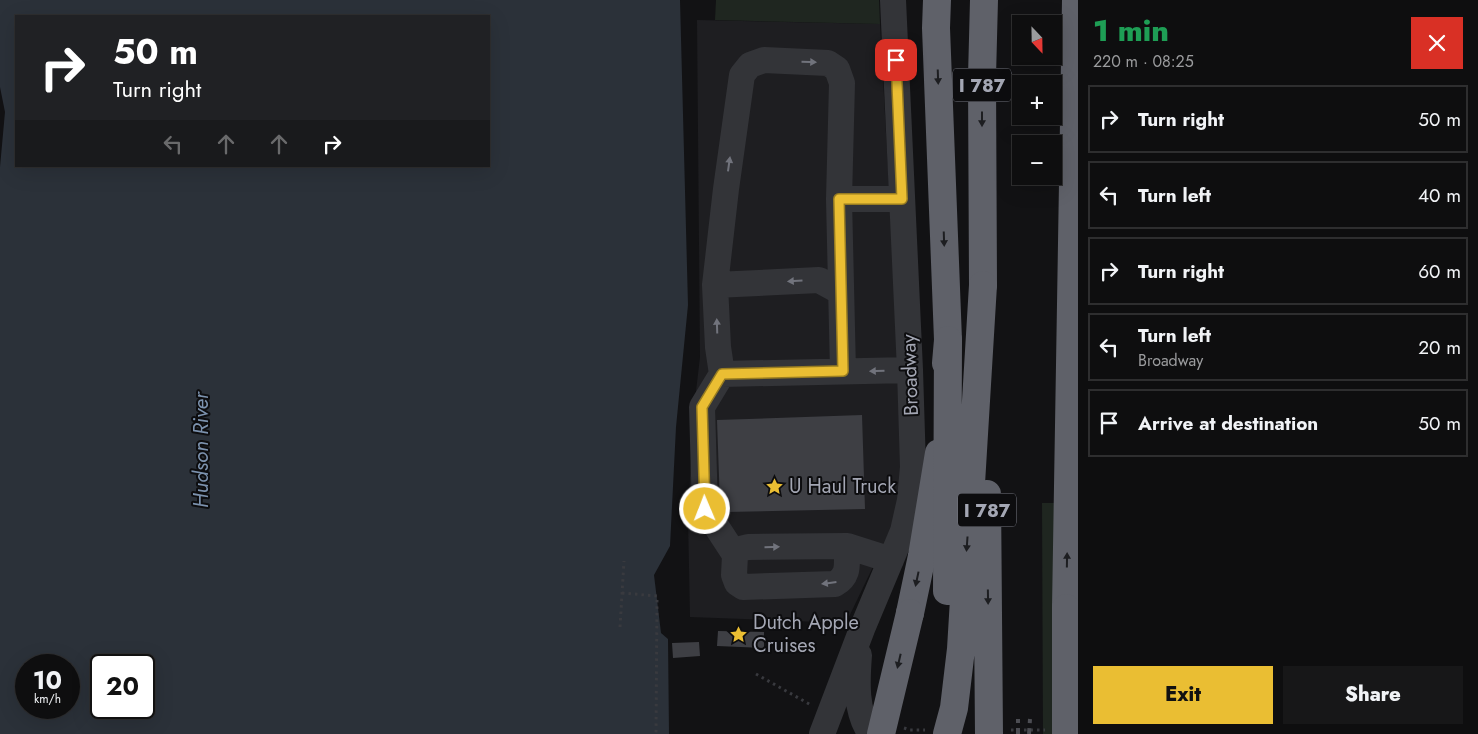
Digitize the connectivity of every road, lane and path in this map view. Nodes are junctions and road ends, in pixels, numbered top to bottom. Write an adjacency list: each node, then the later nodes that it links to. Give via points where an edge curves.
1 (893, 0): 6 (street, Broadway)
2 (937, 0): 10 (highway, one-way to 10)
3 (984, 0): 8 (highway, I 787, one-way to 8)
4 (1076, 0): 19 (highway, one-way to 4)
5 (839, 199): 6 (street); 7 (street, one-way to 5, via 742,75 750,65 764,60 828,63 837,69 842,83); 9 (street)
6 (902, 199): 11 (street, Broadway)
7 (715, 285): 9 (street, one-way to 7, via 819,280); 13 (street, one-way to 7)
8 (983, 285): 29 (highway, one-way to 29, bridge, via 961,648 954,708); 30 (highway, I 787, one-way to 30, bridge)
9 (841, 292): 12 (street)
10 (948, 340): 28 (highway, one-way to 28, bridge, via 938,470 922,556); 29 (highway, bridge)
11 (910, 370): 12 (street, one-way to 12); 16 (street, Broadway, via 912,484 908,515)
12 (843, 371): 13 (street)
13 (722, 374): 15 (street, via 702,407 705,509)
14 (847, 546): 15 (street, one-way to 14, via 748,547); 15 (street, one-way to 15, via 846,574 835,584 743,587 736,583); 16 (street)
15 (735, 555)
16 (891, 560): 21 (street, Broadway)
17 (624, 561): 18 (path)
18 (622, 593): 20 (path); 25 (path, via 657,596)
19 (1066, 608): 23 (highway, bridge); 31 (highway, bridge)
20 (620, 627)
21 (862, 629): 26 (street, Broadway); 27 (street, via 858,693 861,714)
22 (756, 674): 24 (path)
23 (1078, 703)
24 (817, 708)
25 (656, 734)
26 (822, 734)
27 (872, 734)
28 (881, 734)
29 (947, 734)
30 (989, 734)
31 (1066, 734)

